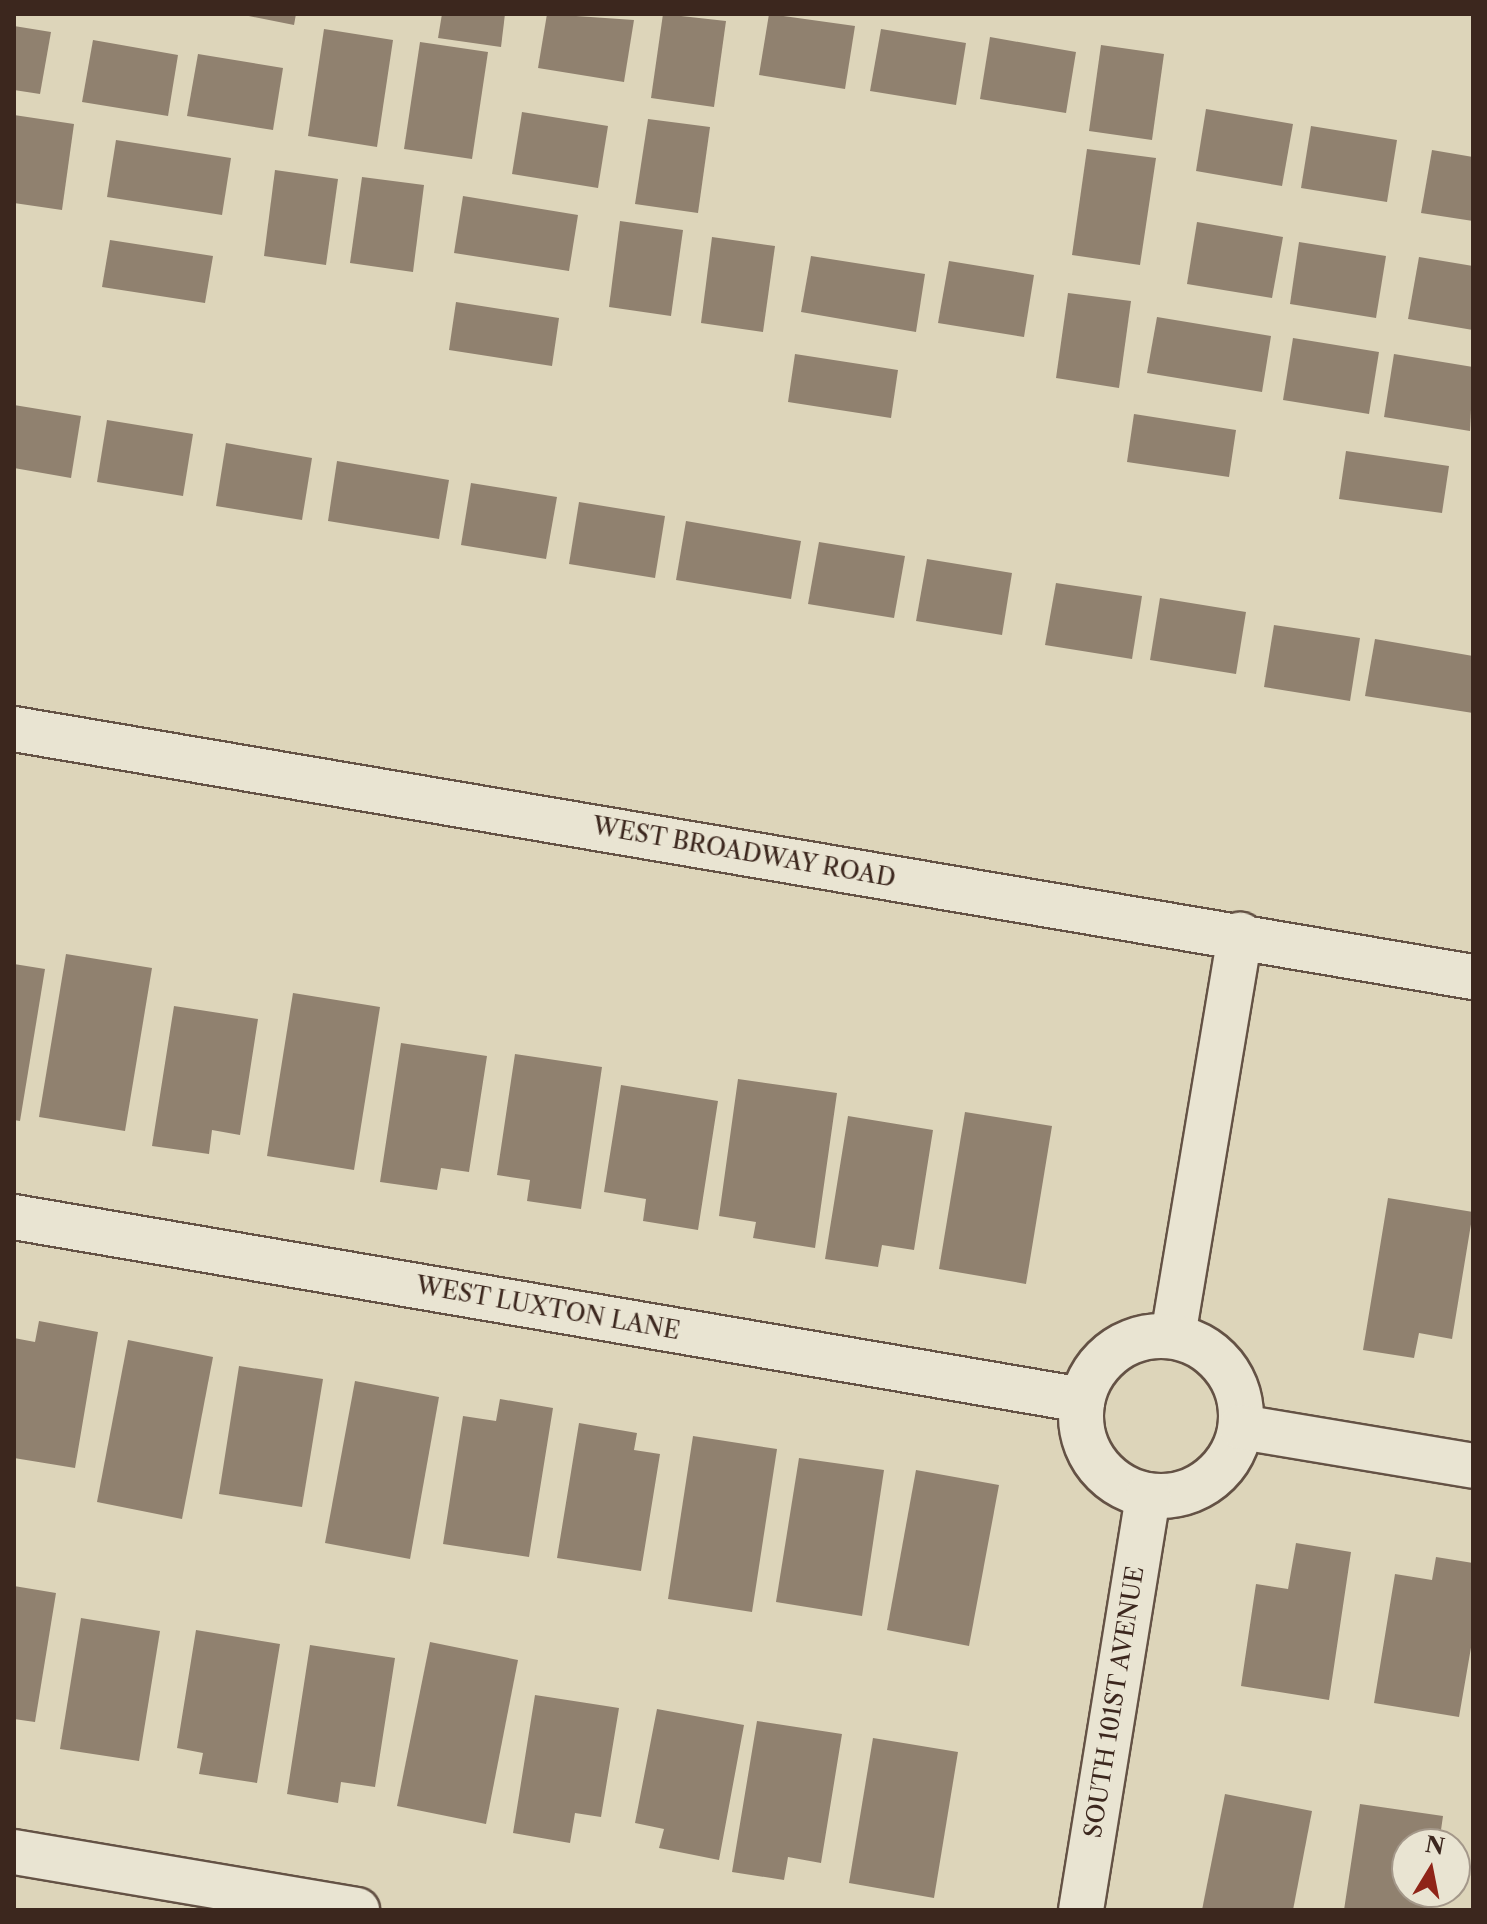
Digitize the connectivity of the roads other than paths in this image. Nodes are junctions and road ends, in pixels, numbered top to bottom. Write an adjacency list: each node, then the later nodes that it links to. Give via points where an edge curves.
1 (14, 729): 2 (street, WEST BROADWAY ROAD)
2 (1240, 935): 3 (street, WEST BROADWAY ROAD); 5 (street)
3 (1473, 977)
4 (14, 1217): 6 (street, WEST LUXTON LANE)
5 (1173, 1336): 6 (street, via 1133,1340 1115,1350 1089,1381); 7 (street, via 1207,1351 1232,1378)
6 (1082, 1400): 9 (street, via 1085,1442 1095,1461 1109,1477)
7 (1241, 1427): 8 (street); 9 (street, via 1218,1472 1198,1487)
8 (1473, 1466)
9 (1148, 1495): 12 (street, SOUTH 101ST AVENUE)
10 (14, 1852): 11 (street)
11 (357, 1910)
12 (1081, 1910)

